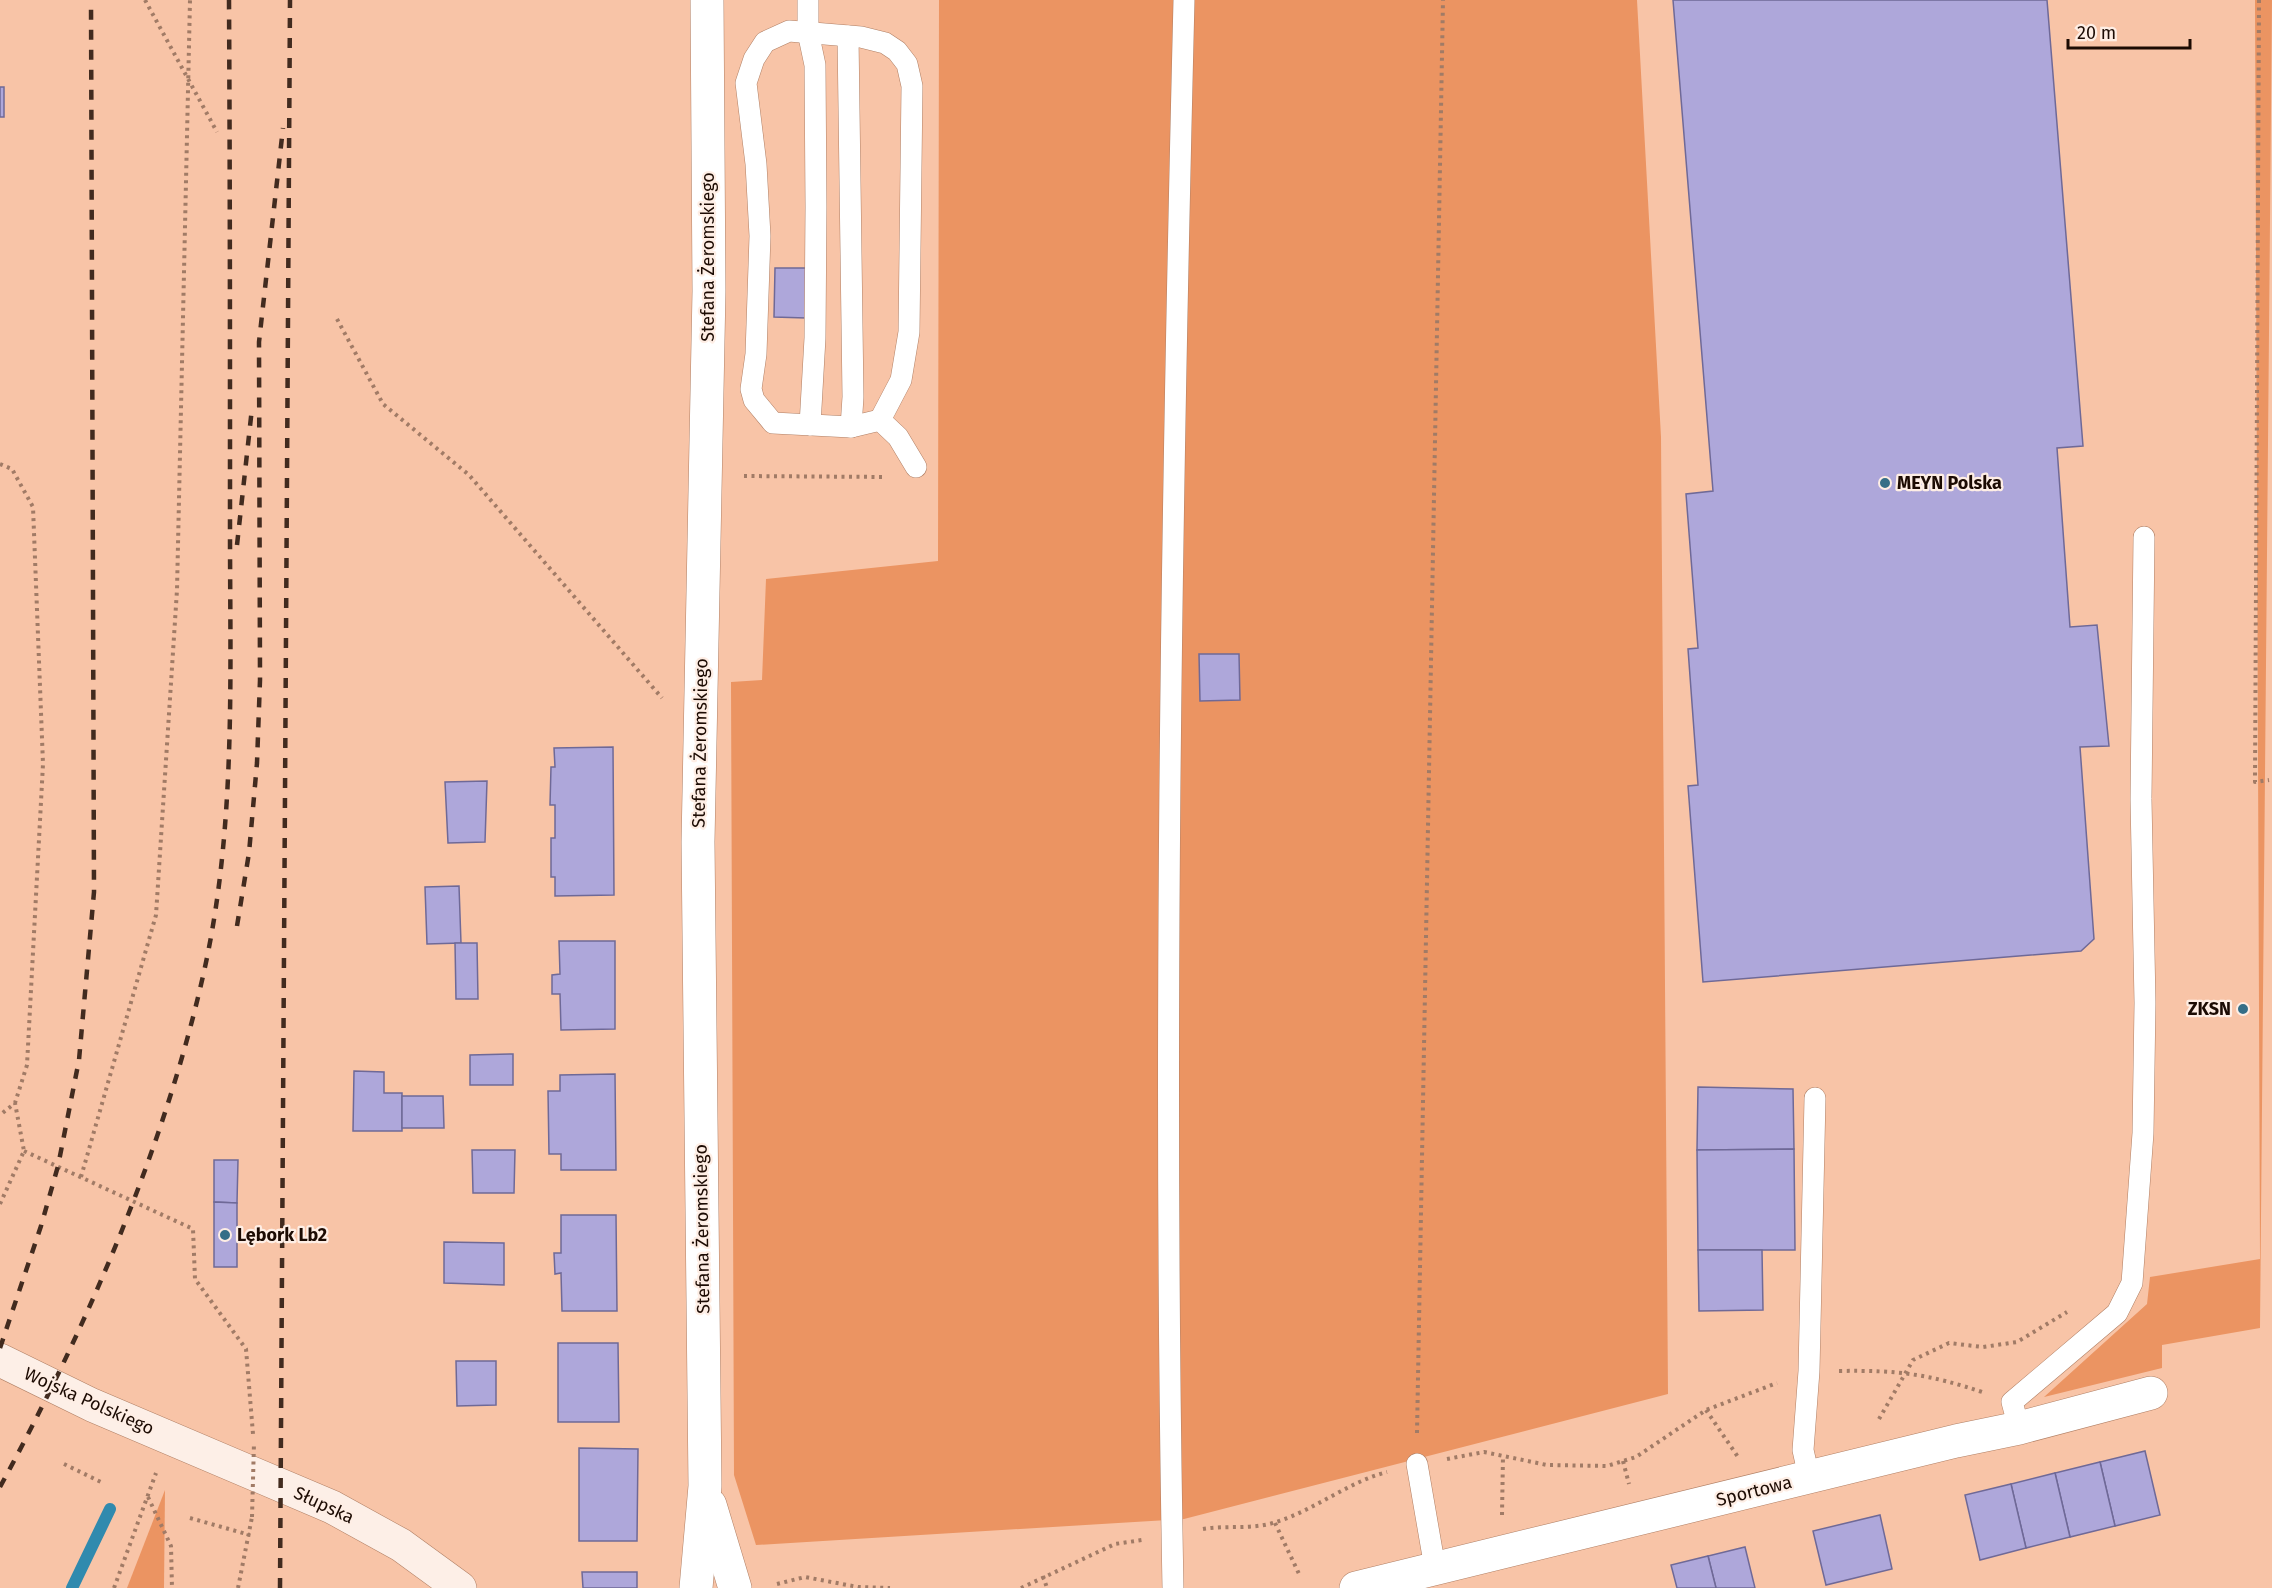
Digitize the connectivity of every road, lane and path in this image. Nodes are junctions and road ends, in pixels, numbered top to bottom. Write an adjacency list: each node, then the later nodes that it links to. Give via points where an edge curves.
1 (145, 0): 10 (path)
2 (190, 0): 10 (path)
3 (707, 0): 18 (street, Stefana Żeromskiego)
4 (808, 0): 8 (lane)
5 (1184, 0): 53 (lane, via 1171,516 1168,1074)
6 (1443, 0): 41 (path)
7 (2259, 0): 22 (path, via 2255,782)
8 (808, 32): 9 (lane); 14 (lane, via 815,65 816,207); 14 (lane, via 789,32 765,42 746,83 760,236 751,389 754,400 773,423)
9 (848, 36): 13 (lane, via 885,43 897,51 907,63 912,86 909,332 901,380); 15 (lane)
10 (188, 81): 11 (path); 27 (path, via 177,590 156,915)
11 (217, 132)
12 (337, 319): 21 (path, via 383,404 469,475)
13 (880, 420): 15 (lane); 17 (lane, via 898,437)
14 (810, 425): 15 (lane)
15 (851, 427)
16 (0, 464): 24 (path, via 12,469 33,507 43,765 27,1065)
17 (916, 467)
18 (706, 476): 19 (path); 46 (street, Stefana Żeromskiego, via 698,842)
19 (894, 477)
20 (2144, 537): 29 (lane, via 2143,1133 2133,1283)
21 (662, 699)
22 (2269, 780)
23 (1815, 1098): 31 (lane)
24 (15, 1103): 25 (path); 26 (path)
25 (0, 1115)
26 (24, 1151): 27 (path); 28 (path)
27 (81, 1177): 52 (path, bridge, via 193,1229 195,1279 246,1349 254,1443)
28 (0, 1204)
29 (2127, 1299): 32 (path, via 2062,1313 2017,1342 1983,1347 1949,1343 1913,1360); 35 (lane)
30 (0, 1360): 37 (street, Wojska Polskiego)
31 (1809, 1371): 32 (path); 34 (path); 44 (lane, via 1803,1450)
32 (1905, 1372): 35 (path, via 1942,1378); 36 (path)
33 (2151, 1393): 35 (street, Sportowa)
34 (1706, 1410): 39 (path, via 1636,1457); 42 (path)
35 (2015, 1415): 44 (street, Sportowa)
36 (1875, 1428)
37 (177, 1441): 61 (street, Słupska, via 368,1525)
38 (1503, 1456): 39 (path, via 1547,1465 1607,1466); 41 (path, via 1484,1452); 51 (path)
39 (1623, 1461): 47 (path)
40 (64, 1464): 45 (path)
41 (1417, 1464): 50 (path, via 1375,1475); 54 (lane)
42 (1743, 1466)
43 (158, 1468): 48 (path)
44 (1809, 1478): 54 (street, Sportowa)
45 (103, 1483)
46 (705, 1486): 62 (street, Stefana Żeromskiego); 63 (street, Stefana Żeromskiego)
47 (1632, 1493)
48 (147, 1496): 58 (path); 59 (path, via 171,1546)
49 (190, 1518): 52 (path)
50 (1275, 1523): 53 (path, via 1221,1526); 55 (path)
51 (1502, 1525)
52 (250, 1535): 60 (path)
53 (1172, 1535): 56 (path, via 1115,1544); 67 (lane)
54 (1435, 1568): 68 (street, Sportowa)
55 (1300, 1575)
56 (1043, 1576): 65 (path); 66 (path)
57 (777, 1584): 64 (path, via 805,1577 858,1587)
58 (114, 1588)
59 (172, 1588)
60 (237, 1588)
61 (460, 1588)
62 (696, 1588)
63 (735, 1588)
64 (890, 1588)
65 (1021, 1588)
66 (1047, 1588)
67 (1173, 1588)
68 (1356, 1588)

